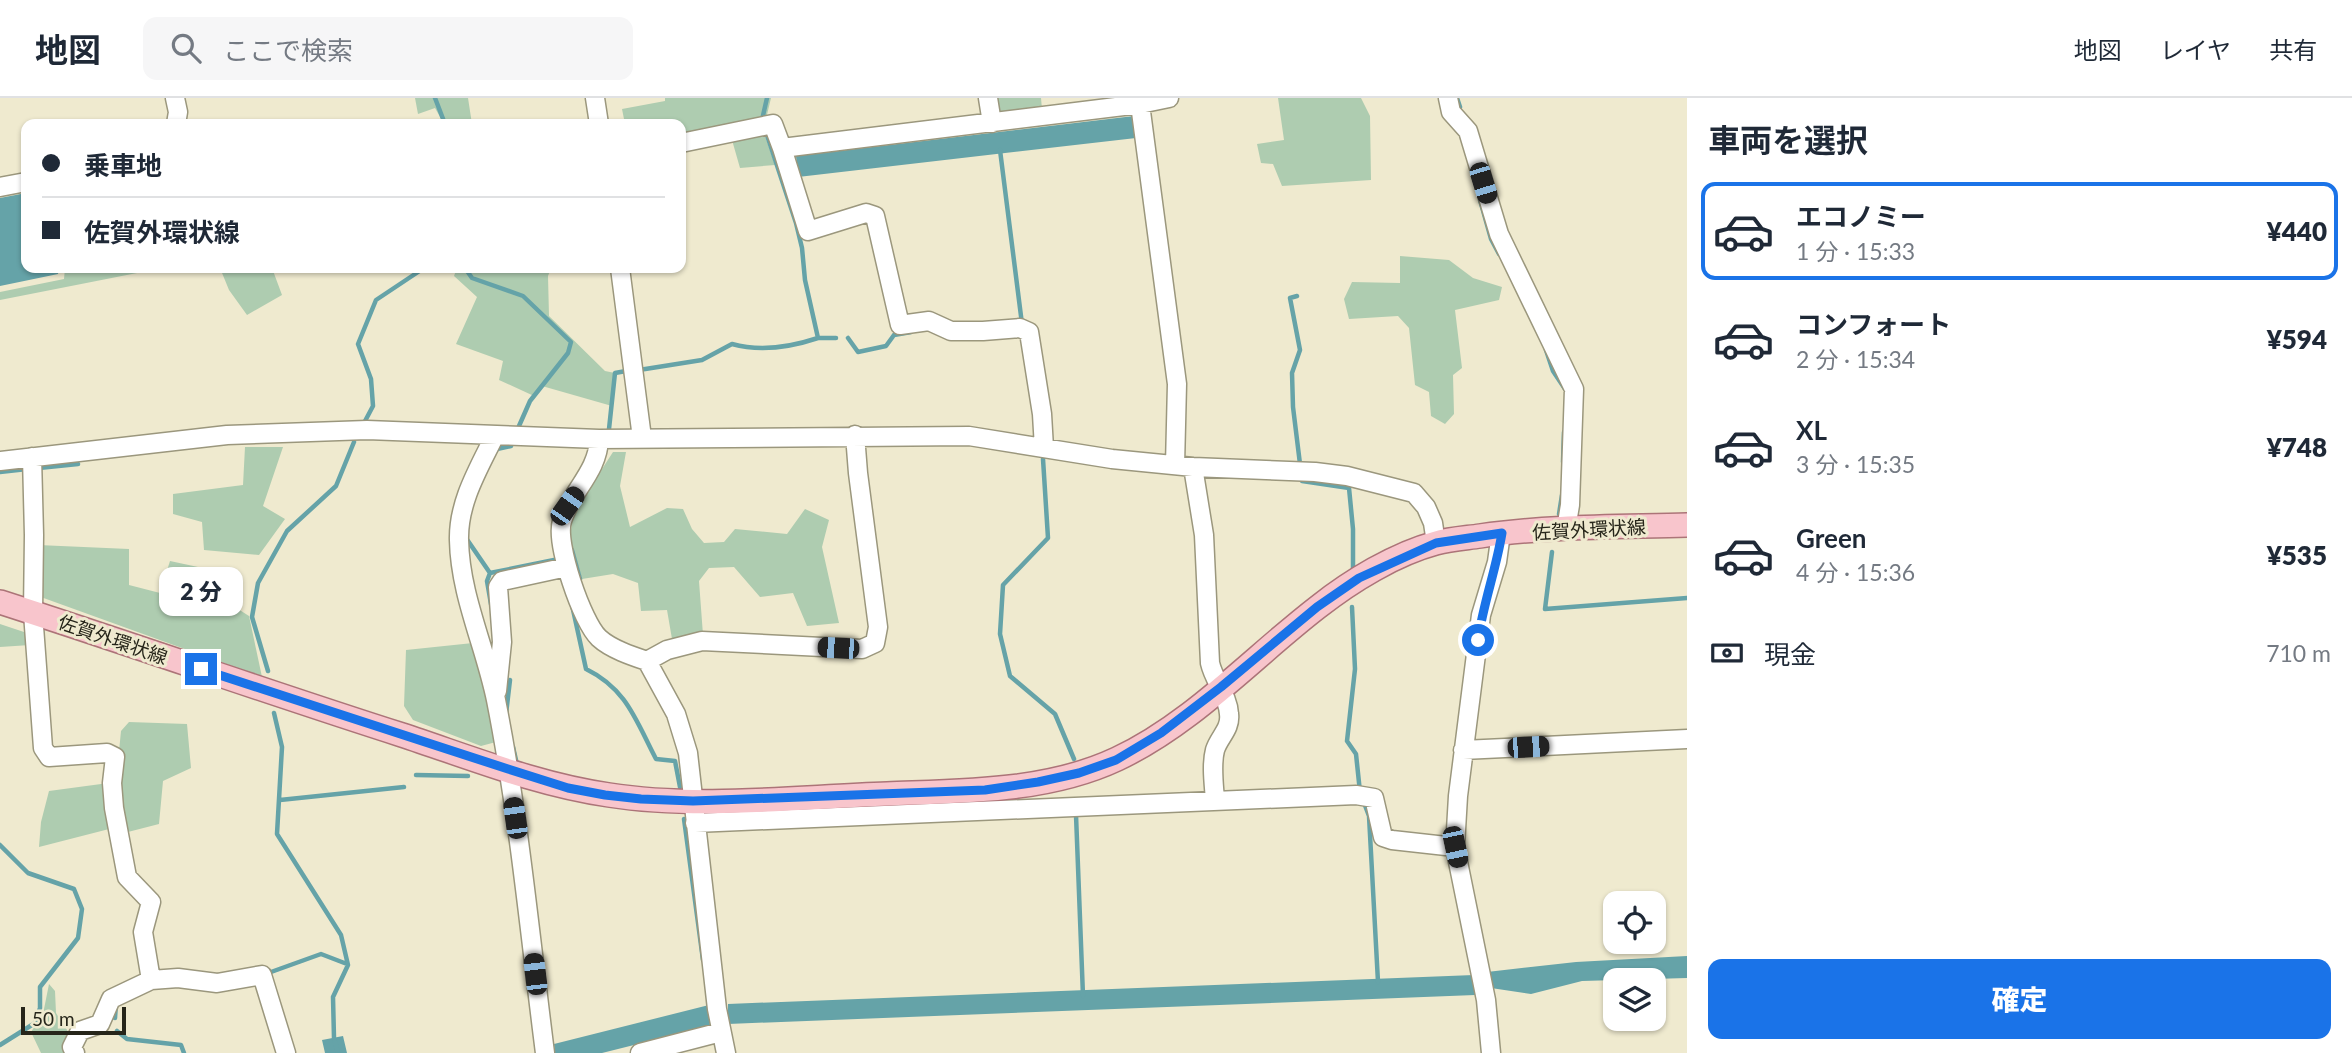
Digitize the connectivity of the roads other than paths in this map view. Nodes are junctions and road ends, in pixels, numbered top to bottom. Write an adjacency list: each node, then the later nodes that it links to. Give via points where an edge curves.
1 (175, 98): 7 (street)
2 (595, 98): 8 (street)
3 (988, 98): 9 (street)
4 (1169, 98): 6 (street)
5 (1448, 98): 25 (street, via 1451,112 1468,131 1499,234 1574,389)
6 (1140, 104): 9 (street); 22 (street, via 1177,384)
7 (177, 119)
8 (598, 119)
9 (992, 123): 11 (street)
10 (686, 142): 11 (street, via 773,124)
11 (782, 148): 19 (street, via 808,231 866,213 875,216 900,325 929,321 951,331 1020,328 1029,332)
12 (21, 182): 13 (street)
13 (0, 187)
14 (621, 273): 17 (street)
15 (495, 435): 18 (street); 20 (street, via 368,430 227,435); 33 (street, via 467,493 458,538 464,587)
16 (855, 435): 17 (street); 19 (street, via 970,436); 31 (street, via 878,627 875,643 862,649 702,641 667,650)
17 (642, 438): 18 (street)
18 (599, 439): 28 (street, via 599,454 560,525)
19 (1044, 448): 22 (street)
20 (32, 457): 21 (street); 30 (street)
21 (0, 461)
22 (1174, 465): 23 (street)
23 (1193, 467): 27 (street, via 1315,472 1414,493 1426,507); 32 (street, via 1204,535 1210,663)
24 (1687, 525): 25 (main road, 佐賀外環状線)
25 (1566, 529): 26 (main road, 佐賀外環状線)
26 (1502, 533): 27 (main road, 佐賀外環状線); 35 (street, via 1481,615)
27 (1436, 543): 32 (main road, 佐賀外環状線, via 1359,578)
28 (567, 567): 31 (street, via 588,623 599,638); 33 (street, via 502,581 498,587 502,642)
29 (0, 602): 30 (main road, 佐賀外環状線)
30 (33, 612): 36 (main road, 佐賀外環状線); 40 (street, via 43,748 50,757 107,753 115,757 114,808 127,877 151,902 143,932)
31 (648, 661): 38 (street, via 677,714 688,753)
32 (1221, 687): 37 (street, via 1230,716 1214,758); 38 (main road, 佐賀外環状線, via 1161,733 1116,760 1079,773 985,790)
33 (495, 698): 36 (street)
34 (1687, 739): 35 (street)
35 (1464, 750): 39 (street)
36 (508, 769): 38 (main road, 佐賀外環状線, via 568,788); 42 (street)
37 (1215, 800): 38 (street); 39 (street, via 1361,795 1374,798 1383,837)
38 (694, 812): 41 (street)
39 (1455, 847): 47 (street)
40 (151, 980): 43 (street, via 111,999 100,1024 80,1031 72,1047); 44 (street, via 217,983 262,975)
41 (719, 1020): 45 (street); 46 (street)
42 (545, 1052)
43 (75, 1053)
44 (286, 1053)
45 (640, 1053)
46 (726, 1053)
47 (1491, 1053)

